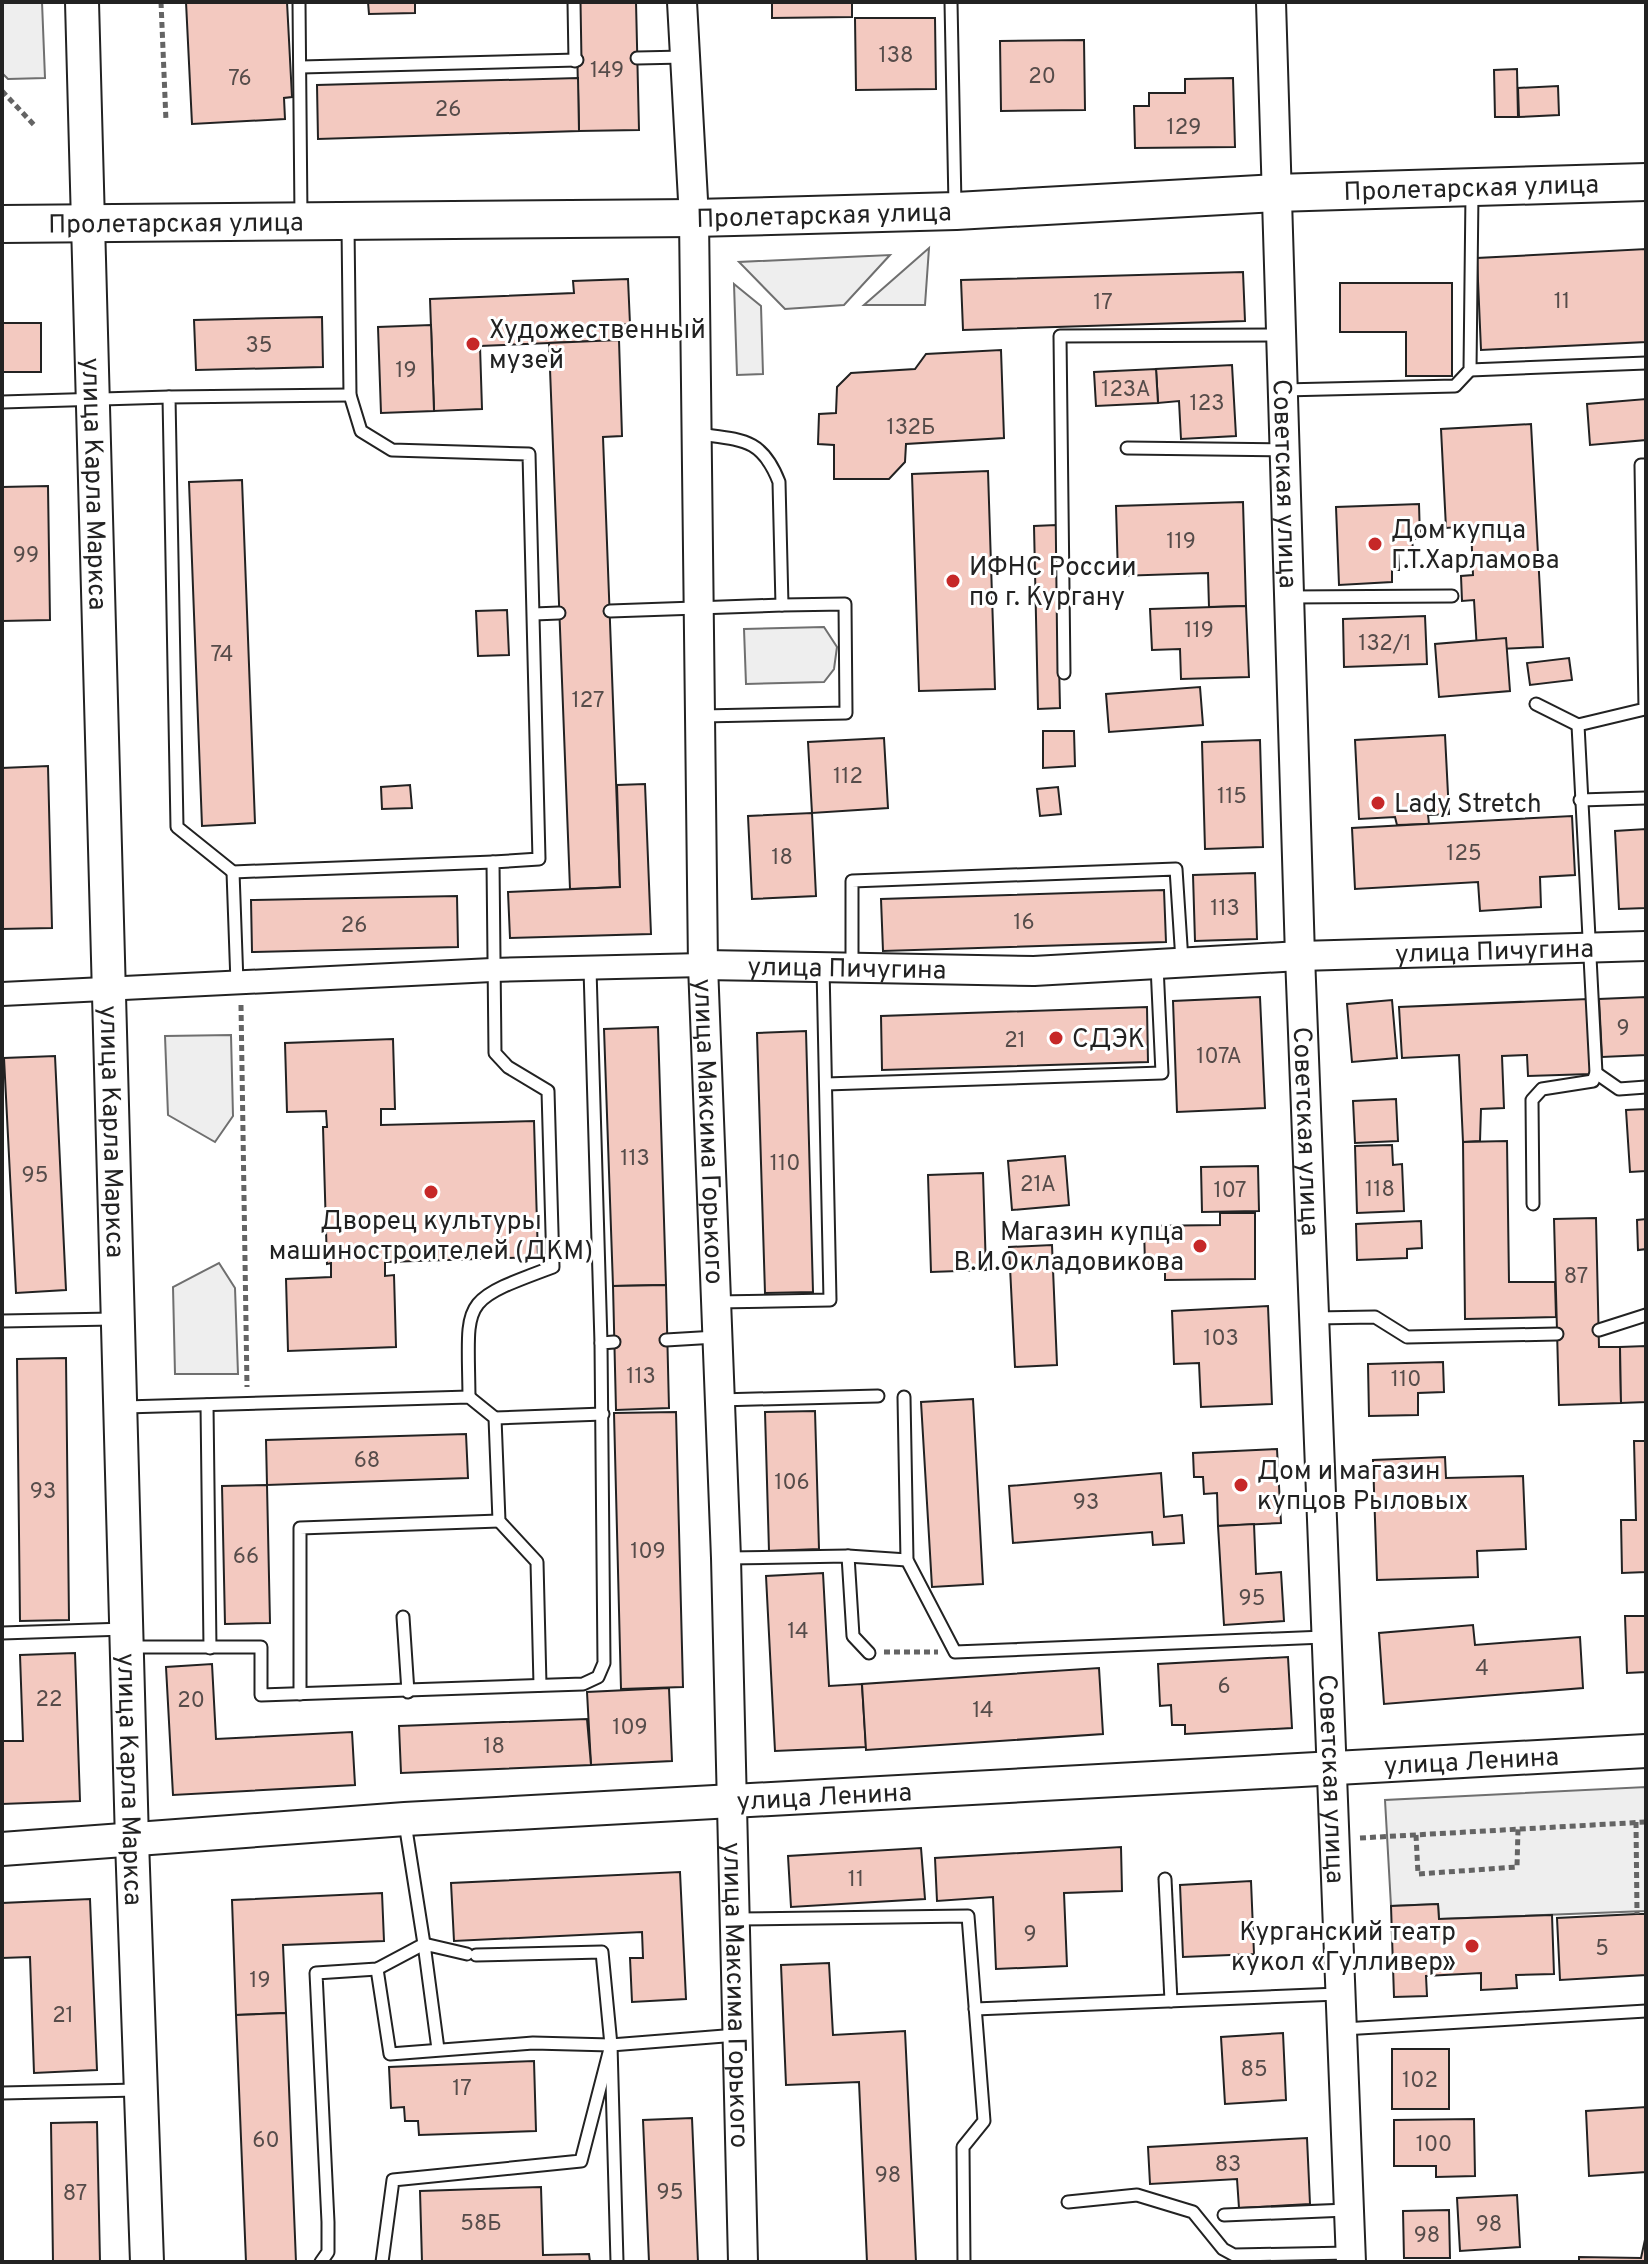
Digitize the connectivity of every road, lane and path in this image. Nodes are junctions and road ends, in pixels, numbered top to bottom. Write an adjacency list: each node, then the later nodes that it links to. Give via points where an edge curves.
1 (82, 2): 21 (main road, улица Карла Маркса)
2 (161, 2): 12 (path)
3 (299, 2): 10 (lane)
4 (574, 2): 10 (lane, via 576,61)
5 (682, 2): 8 (street, улица Максима Горького)
6 (951, 2): 17 (lane)
7 (1271, 2): 16 (street, Советская улица)
8 (685, 57): 9 (lane); 18 (street, улица Максима Горького)
9 (637, 58)
10 (301, 67): 19 (lane)
11 (2, 91): 13 (path)
12 (166, 121)
13 (36, 127)
14 (1646, 182): 15 (main road, Пролетарская улица)
15 (1472, 189): 16 (main road, Пролетарская улица); 25 (lane)
16 (1275, 193): 17 (main road, Пролетарская улица); 23 (street, Советская улица)
17 (956, 211): 18 (main road, Пролетарская улица)
18 (694, 218): 20 (main road, Пролетарская улица); 31 (street, улица Максима Горького)
19 (301, 222): 20 (main road, Пролетарская улица); 21 (main road, Пролетарская улица)
20 (347, 222): 27 (lane)
21 (87, 223): 22 (main road, Пролетарская улица); 29 (main road, улица Карла Маркса)
22 (2, 224)
23 (1280, 335): 26 (street, Советская улица); 42 (lane, via 1060,336)
24 (1646, 363): 25 (lane)
25 (1470, 370): 26 (lane, via 1455,386)
26 (1283, 390): 33 (street, Советская улица)
27 (350, 395): 28 (lane); 41 (lane, via 361,431 392,450 529,454)
28 (169, 397): 29 (lane); 49 (lane, via 177,827)
29 (92, 399): 30 (lane); 60 (main road, улица Карла Маркса)
30 (2, 402)
31 (699, 434): 37 (lane, via 740,439 760,448 773,466 779,482); 38 (street, улица Максима Горького)
32 (1127, 448): 33 (lane)
33 (1283, 450): 36 (street, Советская улица)
34 (1646, 465): 45 (lane, via 1641,465 1645,709)
35 (1452, 596): 36 (lane)
36 (1290, 597): 52 (street, Советская улица)
37 (782, 605): 38 (lane); 44 (lane, via 845,604 846,713)
38 (701, 607): 39 (lane); 44 (street, улица Максима Горького)
39 (610, 611)
40 (559, 613): 41 (lane)
41 (534, 614): 48 (lane, via 539,859)
42 (1064, 673)
43 (1536, 704): 45 (lane)
44 (702, 716): 54 (street, улица Максима Горького)
45 (1578, 725): 47 (lane)
46 (1646, 798): 47 (lane)
47 (1580, 800): 51 (lane)
48 (493, 862): 49 (lane); 58 (lane)
49 (233, 872): 59 (lane)
50 (1646, 946): 51 (street, улица Пичугина)
51 (1591, 948): 52 (street, улица Пичугина); 62 (lane)
52 (1300, 956): 53 (street, улица Пичугина); 68 (street, Советская улица)
53 (1170, 964): 56 (street, улица Пичугина, via 1034,971); 56 (lane, via 1176,869 852,881); 63 (lane, via 1162,1073)
54 (703, 965): 55 (street, улица Пичугина); 57 (street, улица Пичугина); 66 (street, улица Максима Горького)
55 (823, 967): 56 (street, улица Пичугина); 63 (lane)
56 (852, 968)
57 (590, 969): 58 (street, улица Пичугина); 76 (lane)
58 (492, 970): 59 (street, улица Пичугина); 78 (lane, via 495,1053 548,1091 553,1267 497,1288 476,1302 469,1325)
59 (239, 982): 60 (street, улица Пичугина); 81 (path)
60 (108, 989): 61 (street, улица Пичугина); 69 (main road, улица Карла Маркса)
61 (2, 994)
62 (1596, 1073): 64 (lane, via 1619,1089); 65 (lane, via 1593,1081 1542,1089 1532,1100)
63 (826, 1084): 66 (lane, via 830,1300)
64 (1646, 1087)
65 (1533, 1204)
66 (715, 1302): 73 (street, улица Максима Горького)
67 (1646, 1315): 71 (lane)
68 (1315, 1318): 72 (lane, via 1375,1317 1407,1337); 92 (street, Советская улица)
69 (118, 1319): 70 (lane); 83 (main road, улица Карла Маркса)
70 (2, 1321)
71 (1599, 1330)
72 (1557, 1334)
73 (716, 1337): 74 (lane); 80 (street, улица Максима Горького)
74 (666, 1340)
75 (614, 1342): 76 (lane)
76 (601, 1343): 84 (lane)
77 (878, 1396): 80 (lane)
78 (469, 1397): 81 (lane); 85 (lane)
79 (904, 1397): 89 (lane)
80 (718, 1400): 88 (street, улица Максима Горького)
81 (247, 1404): 82 (lane)
82 (207, 1405): 83 (lane); 94 (lane)
83 (120, 1407): 93 (main road, улица Карла Маркса)
84 (603, 1414): 85 (lane); 97 (lane, via 604,1663 598,1677 583,1684)
85 (495, 1418): 86 (lane)
86 (499, 1521): 97 (lane, via 537,1562); 99 (lane, via 300,1528)
87 (848, 1556): 88 (lane); 89 (lane); 96 (lane, via 853,1636)
88 (726, 1558): 102 (street, улица Максима Горького)
89 (907, 1560): 95 (lane)
90 (403, 1617): 98 (lane)
91 (2, 1633): 93 (lane)
92 (1327, 1636): 95 (lane); 101 (street, Советская улица)
93 (127, 1638): 94 (lane); 109 (main road, улица Карла Маркса)
94 (210, 1648): 99 (lane, via 261,1647 261,1695)
95 (955, 1652): 96 (path)
96 (869, 1653)
97 (540, 1685): 98 (lane)
98 (408, 1692): 99 (lane)
99 (300, 1694)
100 (1646, 1751): 101 (main road, улица Ленина)
101 (1332, 1766): 102 (main road, улица Ленина); 108 (street, Советская улица)
102 (731, 1800): 103 (main road, улица Ленина); 113 (street, улица Максима Горького)
103 (405, 1819): 109 (main road, улица Ленина); 114 (lane)
104 (1636, 1822): 105 (path); 106 (path); 112 (path)
105 (1646, 1822)
106 (1518, 1829): 107 (path); 107 (path, via 1517,1867 1418,1874)
107 (1416, 1835): 108 (path)
108 (1335, 1839): 116 (street, Советская улица)
109 (132, 1841): 110 (main road, улица Ленина); 124 (main road, улица Карла Маркса)
110 (2, 1849)
111 (1165, 1879): 117 (lane)
112 (1637, 1914)
113 (735, 1919): 118 (lane, via 968,1916); 121 (street, улица Максима Горького)
114 (424, 1944): 115 (lane); 122 (lane, via 472,1955 602,1952); 123 (lane)
115 (377, 1969): 123 (lane, via 390,2054); 131 (lane, via 316,1973 328,2222 328,2252)
116 (1341, 1994): 117 (lane); 120 (street, Советская улица)
117 (1171, 2001): 118 (lane)
118 (975, 2009): 135 (lane, via 984,2121 963,2147)
119 (1646, 2011): 120 (lane)
120 (1342, 2029): 127 (street, Советская улица)
121 (738, 2035): 122 (lane); 134 (street, улица Максима Горького)
122 (611, 2045): 123 (lane); 132 (lane, via 581,2161 393,2180); 133 (lane)
123 (438, 2049)
124 (141, 2090): 125 (lane); 130 (main road, улица Карла Маркса)
125 (2, 2093)
126 (1068, 2202): 129 (lane, via 1137,2195 1193,2212 1234,2255)
127 (1349, 2210): 128 (lane); 129 (street, Советская улица)
128 (1224, 2215)
129 (1351, 2257)
130 (147, 2262)
131 (321, 2262)
132 (382, 2262)
133 (617, 2262)
134 (743, 2262)
135 (964, 2262)

